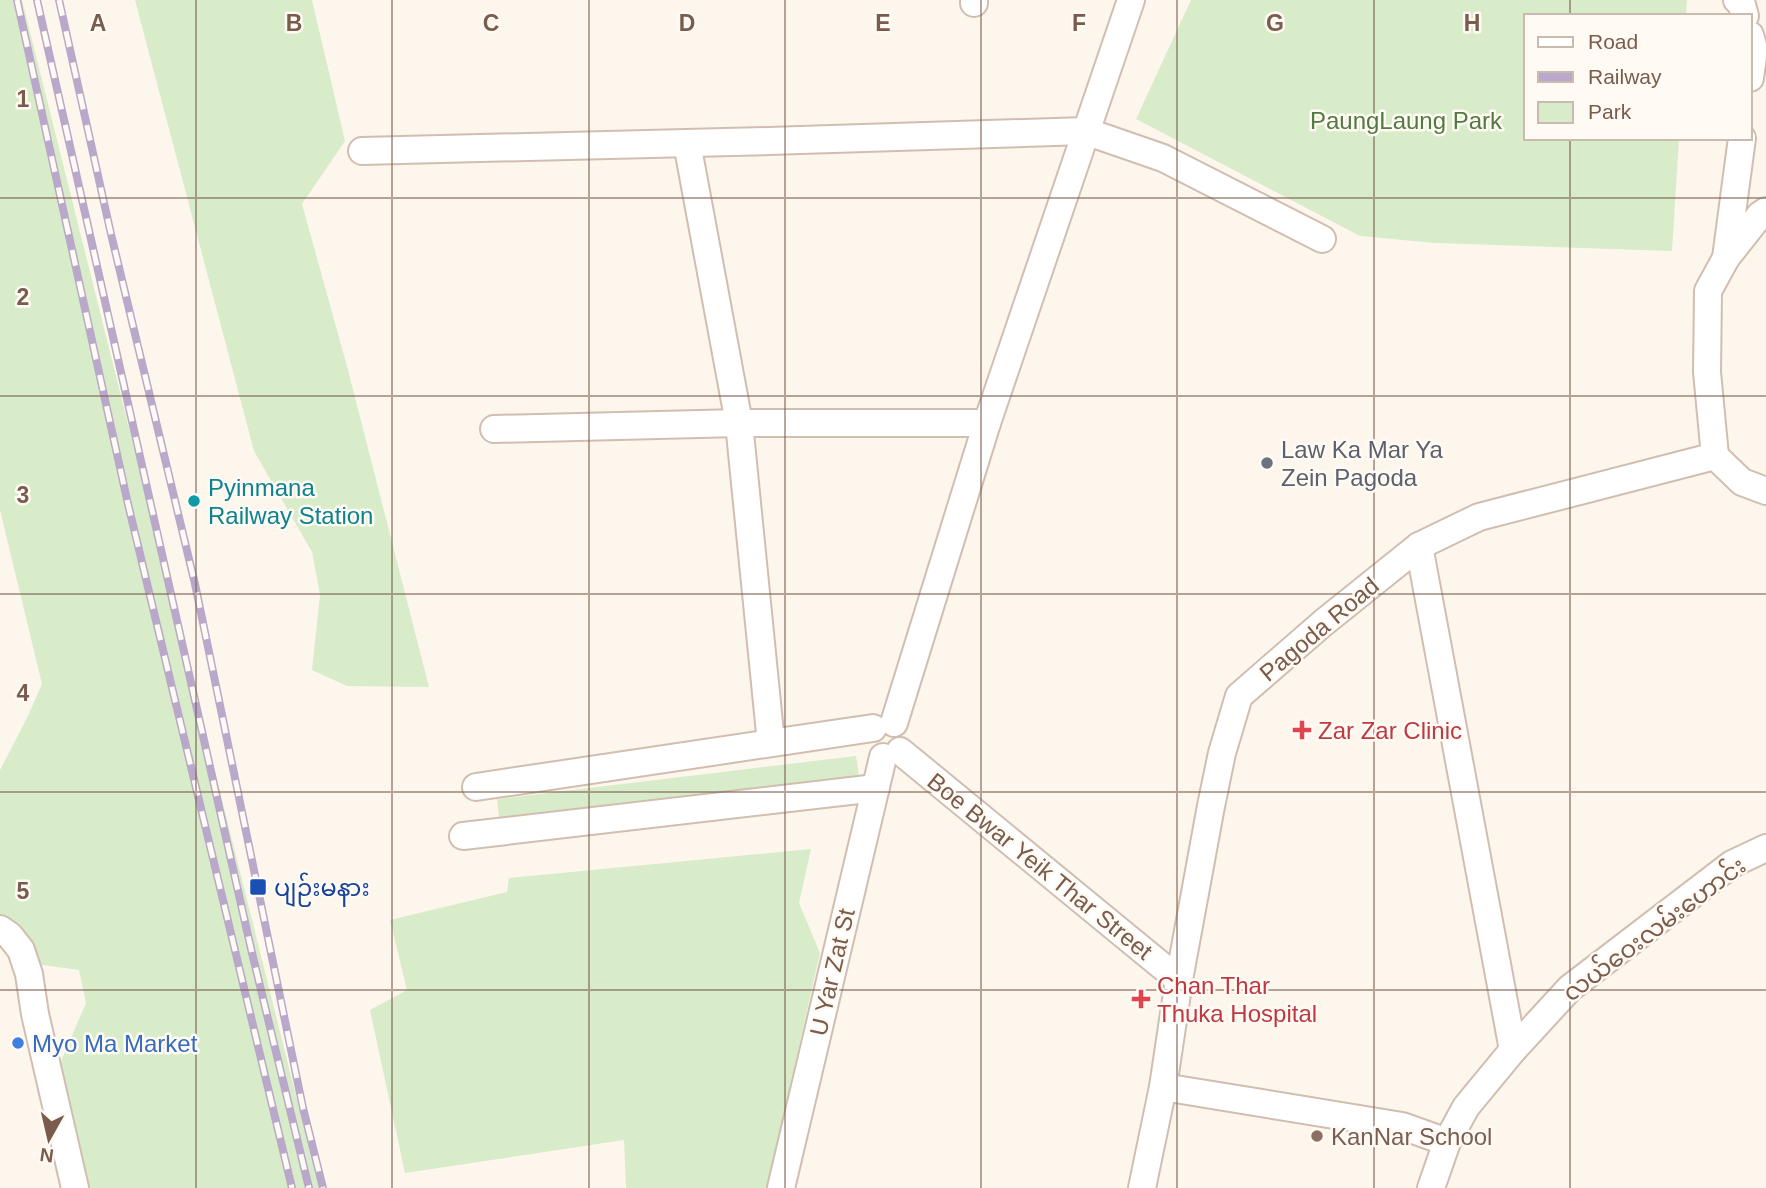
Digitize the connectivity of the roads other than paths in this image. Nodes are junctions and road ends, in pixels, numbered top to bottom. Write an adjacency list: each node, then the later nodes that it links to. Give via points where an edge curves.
1 (1132, 0): 4 (street)
2 (1752, 42): 3 (street)
3 (1752, 64)
4 (1086, 131): 6 (street); 9 (street, via 1163,158); 12 (street)
5 (1742, 140): 10 (street)
6 (687, 143): 7 (street); 11 (street)
7 (362, 150)
8 (1766, 211): 10 (street)
9 (1322, 239)
10 (1726, 258): 14 (street, via 1708,291 1707,372)
11 (739, 423): 12 (street); 13 (street); 18 (street)
12 (987, 423): 17 (street)
13 (494, 429)
14 (1715, 456): 15 (street, via 1742,482); 16 (street, Pagoda Road, via 1479,517)
15 (1766, 491)
16 (1419, 546): 25 (street, Pagoda Road, via 1238,696 1219,766); 26 (street)
17 (883, 726): 18 (street); 19 (street, via 902,730 904,736 905,741)
18 (771, 743): 20 (street)
19 (892, 754): 21 (street, U Yar Zat St); 25 (street, Boe Bwar Yeik Thar Street)
20 (476, 787)
21 (876, 788): 22 (street); 30 (street, U Yar Zat St)
22 (463, 836)
23 (1766, 848): 26 (street, လယ်ဝေးလမ်းဟောင်း, via 1732,864 1570,988)
24 (0, 929): 29 (street, via 21,950 29,974)
25 (1179, 980): 27 (street, Pagoda Road)
26 (1513, 1050): 28 (street, လယ်ဝေးလမ်းဟောင်း, via 1466,1107)
27 (1163, 1087): 28 (street, via 1402,1126); 31 (street, Pagoda Road)
28 (1447, 1142): 32 (street, လယ်ဝေးလမ်းဟောင်း)
29 (75, 1188)
30 (781, 1188)
31 (1142, 1188)
32 (1431, 1188)

